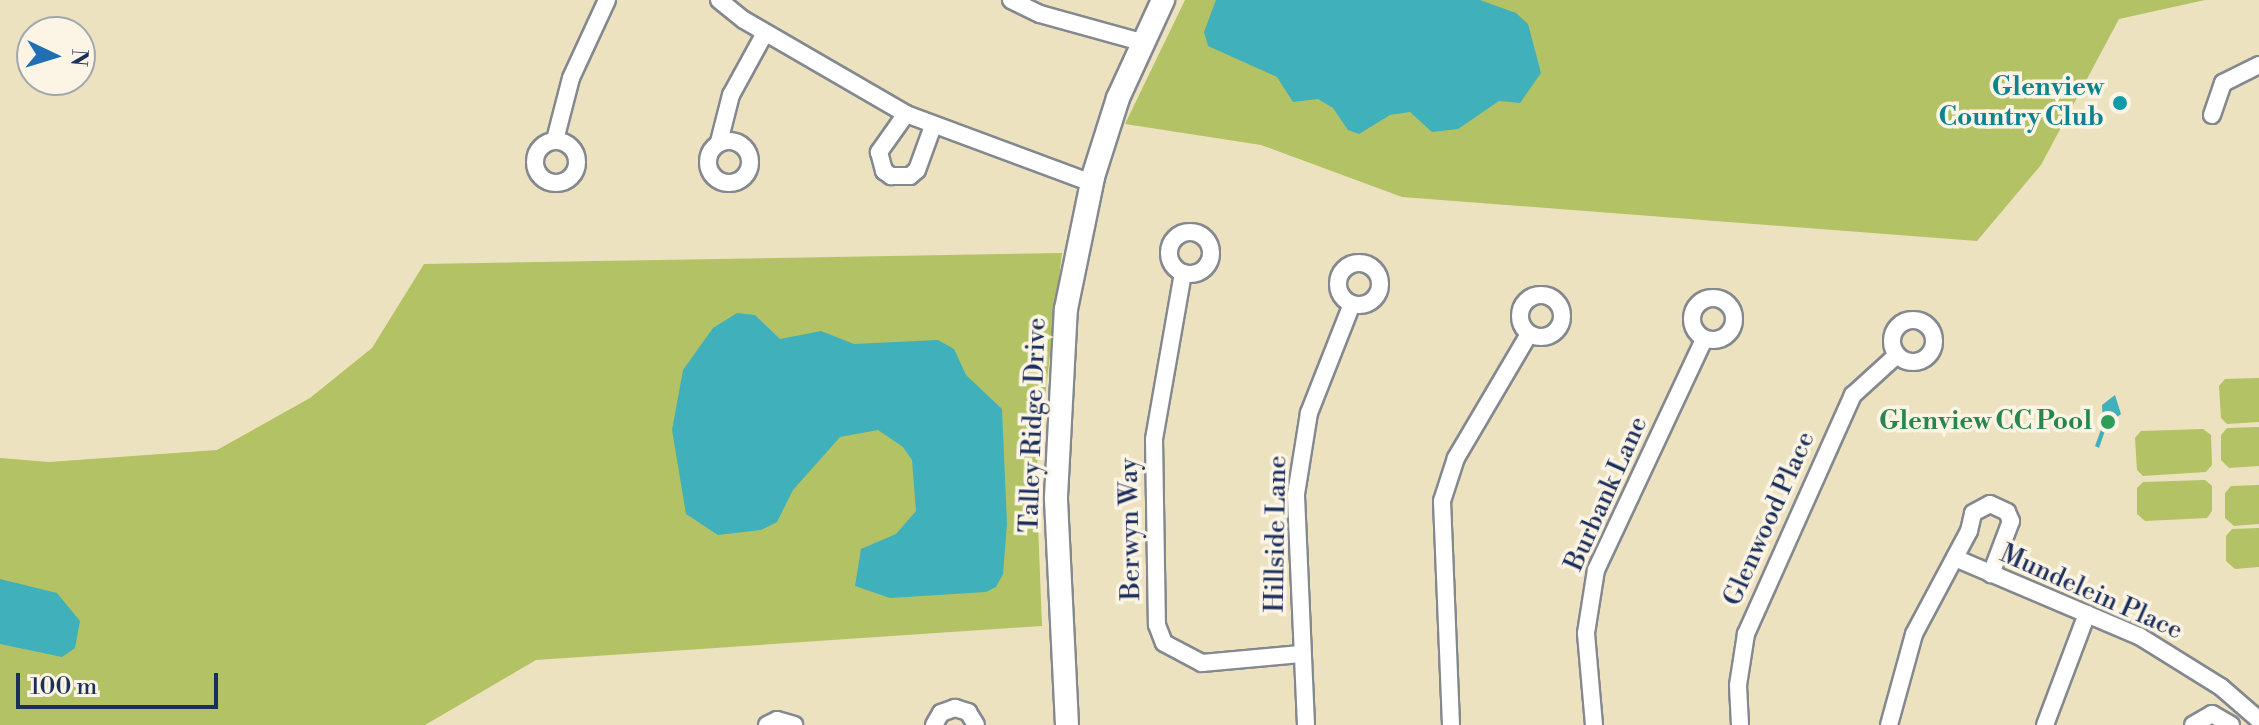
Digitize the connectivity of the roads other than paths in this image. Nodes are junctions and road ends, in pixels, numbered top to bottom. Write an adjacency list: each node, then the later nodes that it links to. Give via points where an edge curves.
1 (607, 0): 11 (street, via 571,78)
2 (719, 0): 5 (street)
3 (1011, 0): 6 (street, via 1040,14)
4 (1163, 0): 6 (street, Talley Ridge Drive)
5 (765, 33): 8 (street); 12 (street, via 731,95)
6 (1141, 42): 13 (street, Talley Ridge Drive)
7 (2259, 65): 9 (street, via 2223,83)
8 (906, 114): 10 (street); 10 (street, via 879,152 884,171 891,176 901,178 917,170)
9 (2212, 115)
10 (933, 126): 13 (street)
11 (555, 140)
12 (719, 142)
13 (1092, 183): 30 (street, Talley Ridge Drive, via 1066,309 1059,384 1056,497)
14 (1183, 273): 22 (street, Berwyn Way, via 1154,439 1157,625 1164,643 1202,663)
15 (1352, 304): 22 (street, Hillside Lane, via 1309,413 1301,448 1296,494)
16 (1529, 334): 32 (street, via 1456,458 1442,501)
17 (1704, 339): 33 (street, Burbank Lane, via 1596,570 1586,633)
18 (1897, 355): 34 (street, Glenwood Place, via 1853,395 1746,634 1738,685)
19 (1955, 558): 20 (street, Mundelein Place); 20 (street, via 1973,513 1990,504 1999,506 2011,521 2011,530); 35 (street, via 1914,634 1896,683)
20 (1991, 574): 21 (street, Mundelein Place)
21 (2087, 614): 23 (street, Mundelein Place, via 2178,658); 36 (street)
22 (1301, 654): 31 (street, Hillside Lane)
23 (2243, 705): 24 (street, Mundelein Place); 25 (street)
24 (2259, 720)
25 (2229, 722): 37 (street, via 2212,714)
26 (767, 725): 27 (street, via 777,720)
27 (794, 725)
28 (934, 725): 29 (street, via 941,713 955,708 968,712)
29 (976, 725)
30 (1067, 725)
31 (1306, 725)
32 (1451, 725)
33 (1594, 725)
34 (1740, 725)
35 (1889, 725)
36 (2045, 725)
37 (2193, 725)

